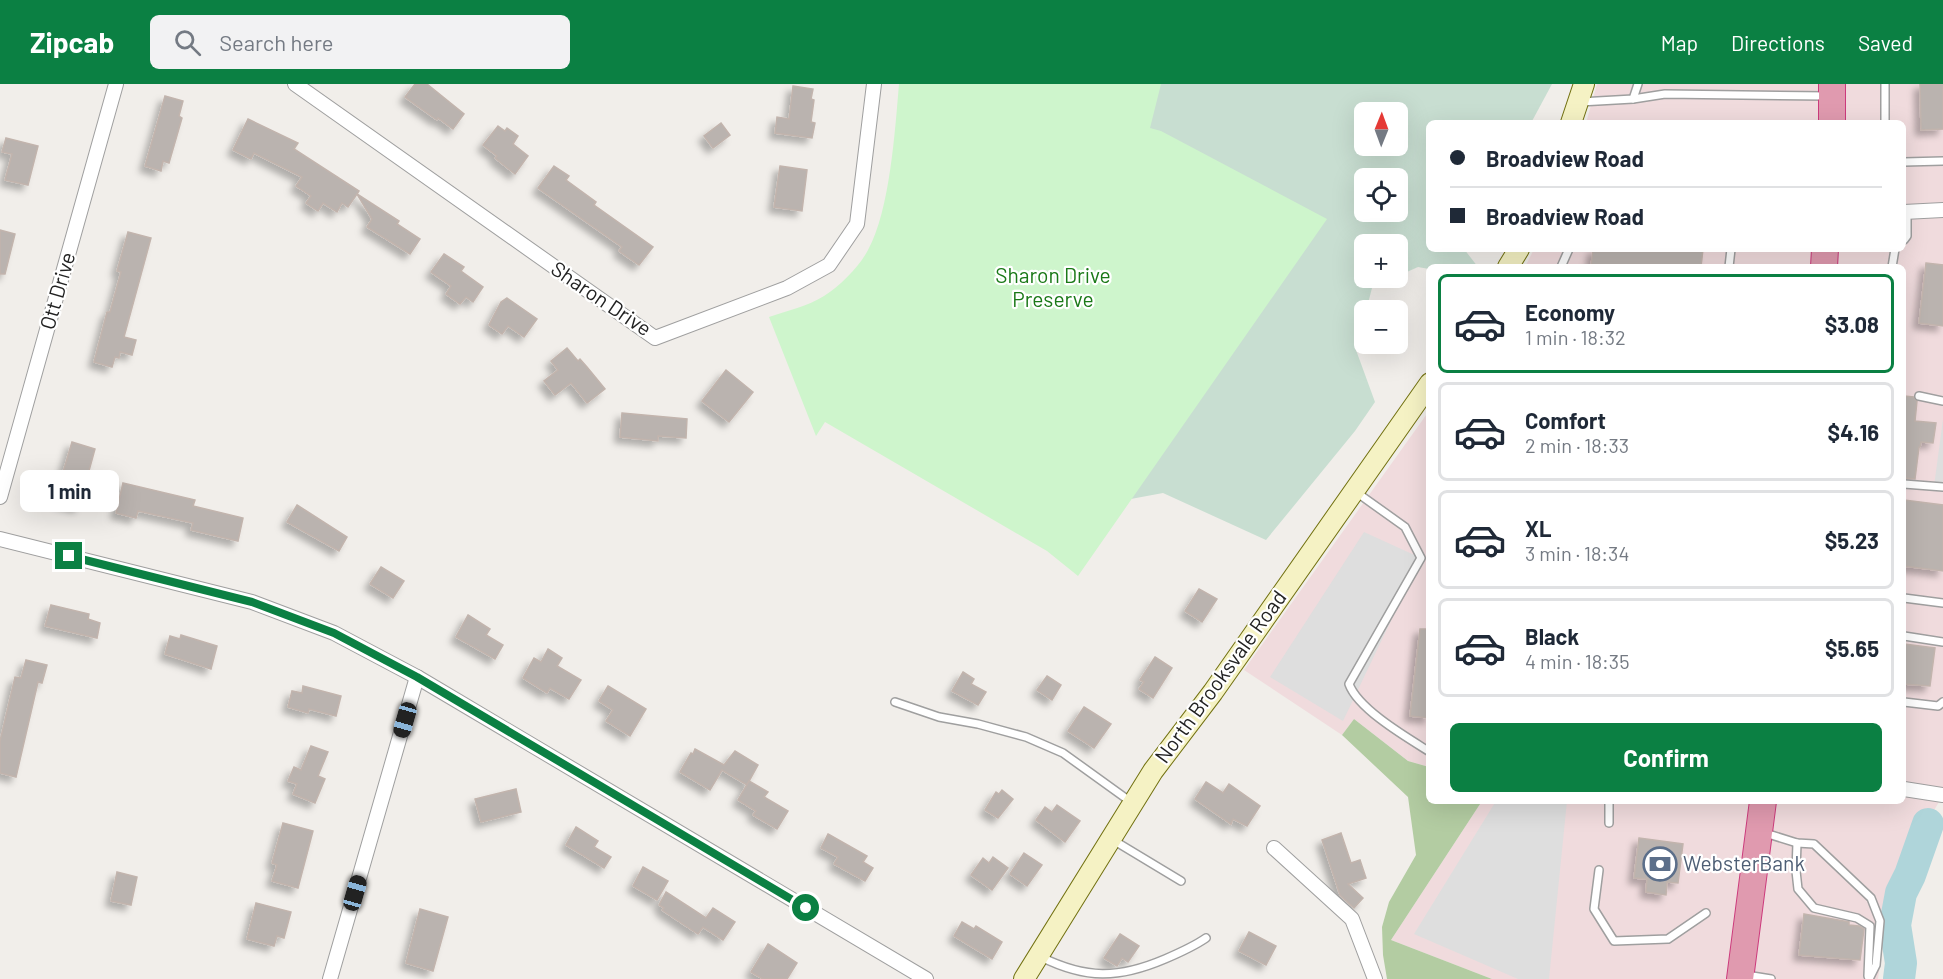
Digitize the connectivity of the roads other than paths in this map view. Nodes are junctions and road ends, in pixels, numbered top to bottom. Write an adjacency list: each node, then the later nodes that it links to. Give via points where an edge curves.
1 (116, 84): 22 (street, Ott Drive)
2 (295, 84): 3 (street, Sharon Drive, via 655,338 787,288 829,265 857,224)
3 (874, 84)
4 (1638, 84): 8 (lane)
5 (1885, 84): 11 (lane)
6 (1832, 90): 8 (lane, via 1665,94); 10 (highway)
7 (1581, 93): 8 (lane); 9 (main road)
8 (1633, 99)
9 (1572, 120)
10 (1832, 120)
11 (1885, 120)
12 (1943, 161): 13 (lane)
13 (1906, 162)
14 (1943, 210): 15 (street)
15 (1906, 212)
16 (1426, 389): 21 (main road, North Brooksvale Road)
17 (1919, 396): 18 (lane)
18 (1943, 401)
19 (1906, 484): 20 (lane)
20 (1943, 487)
21 (1353, 490): 32 (lane, via 1405,527 1421,558 1349,684 1353,696); 35 (main road, North Brooksvale Road)
22 (0, 497)
23 (0, 539): 28 (street, via 252,602 334,633)
24 (1906, 598): 25 (lane)
25 (1943, 603)
26 (1906, 636): 27 (lane)
27 (1943, 642)
28 (417, 677): 49 (street); 50 (street)
29 (895, 702): 35 (lane, via 939,717 1026,737 1063,753)
30 (1906, 702): 31 (lane, via 1938,706)
31 (1943, 702)
32 (1426, 749)
33 (1906, 789): 34 (street)
34 (1943, 795)
35 (1133, 803): 40 (main road, North Brooksvale Road)
36 (1609, 804): 38 (lane)
37 (1763, 804): 39 (highway)
38 (1609, 824)
39 (1760, 832): 41 (lane); 48 (highway)
40 (1111, 839): 44 (lane); 47 (main road, North Brooksvale Road)
41 (1797, 843): 54 (lane, via 1814,844 1871,898 1880,921 1876,965); 54 (lane, via 1798,889 1814,908 1857,918 1870,926)
42 (1274, 848): 52 (street, via 1352,919)
43 (1599, 870): 45 (lane, via 1594,909 1614,941 1668,939)
44 (1181, 881)
45 (1706, 913)
46 (1206, 938): 47 (lane, via 1153,964 1107,976 1060,967)
47 (1038, 956): 51 (main road, North Brooksvale Road)
48 (1741, 977): 53 (lane)
49 (330, 979)
50 (926, 979)
51 (1024, 979)
52 (1375, 979)
53 (1771, 979)
54 (1869, 979)

